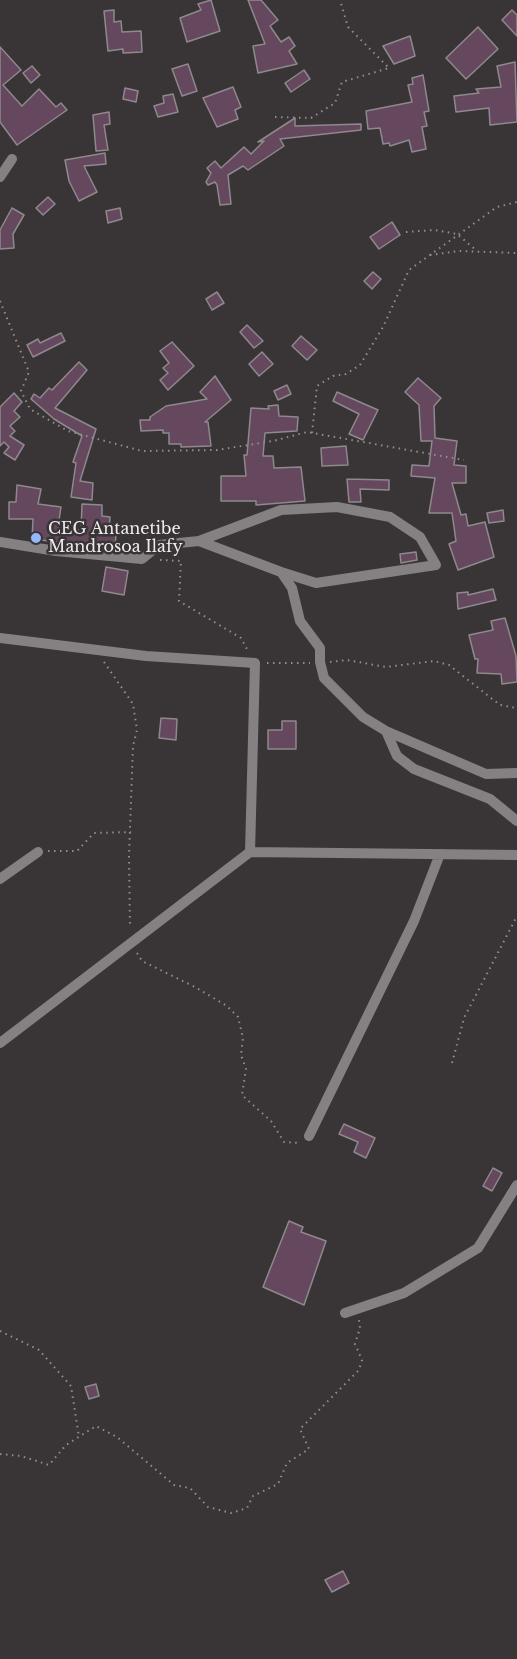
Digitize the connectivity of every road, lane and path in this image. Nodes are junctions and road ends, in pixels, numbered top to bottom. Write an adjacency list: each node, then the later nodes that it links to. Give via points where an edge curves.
1 (340, 0): 2 (path, via 348,27 389,68 342,82 335,102 312,118)
2 (275, 117)
3 (12, 159): 4 (street)
4 (0, 177)
5 (517, 202): 7 (path, via 497,207)
6 (406, 232): 7 (path, via 435,230)
7 (457, 234): 8 (path); 10 (path)
8 (477, 251): 9 (path); 10 (path)
9 (517, 253)
10 (429, 255): 12 (path, via 409,270 383,327 360,365 317,386)
11 (0, 301): 12 (path, via 28,372 21,392 30,408 68,431 142,451 217,450)
12 (312, 432): 13 (path)
13 (464, 460)
14 (199, 541): 16 (street, via 159,545); 17 (street); 17 (street, via 281,510 337,507 390,517 420,537 436,566 316,583)
15 (0, 542): 16 (street)
16 (142, 559): 20 (path, via 181,561 179,601 241,638)
17 (281, 572): 19 (street, via 292,588 300,621 320,648)
18 (0, 638): 20 (street, via 146,656)
19 (320, 662): 20 (path); 21 (path, via 347,660 386,667 441,663 449,665 500,705); 22 (street, via 324,678 363,717)
20 (255, 663): 27 (street)
21 (517, 708)
22 (386, 731): 23 (street, via 486,774); 24 (street, via 397,756 414,769 490,799)
23 (517, 773)
24 (517, 821)
25 (130, 832): 26 (path, via 94,833 77,851)
26 (38, 852): 30 (street)
27 (250, 852): 28 (street); 32 (street)
28 (440, 854): 29 (street); 34 (street, via 414,921)
29 (517, 855)
30 (0, 879)
31 (517, 916): 33 (path, via 464,1018)
32 (0, 1043)
33 (452, 1063)
34 (309, 1136)
35 (517, 1185): 36 (street, via 478,1248 404,1293)
36 (350, 1311): 38 (path, via 360,1328 355,1344 362,1360 360,1370 300,1429 309,1449 287,1463 278,1484 253,1496 247,1508 231,1513 208,1507 190,1488 174,1485 117,1437 96,1426)
37 (0, 1331): 38 (path, via 39,1350 71,1386)
38 (79, 1437): 39 (path, via 66,1445 49,1465)
39 (0, 1454)

